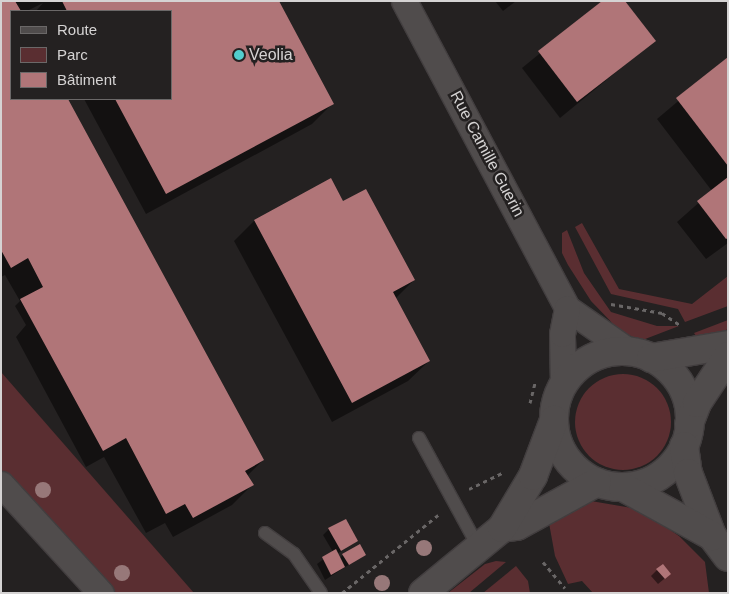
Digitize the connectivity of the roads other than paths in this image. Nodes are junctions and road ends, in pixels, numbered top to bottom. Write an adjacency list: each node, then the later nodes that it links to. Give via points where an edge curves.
1 (404, 1): 2 (street, Rue Camille Guerin)
2 (568, 308): 4 (street, Rue Camille Guerin); 6 (street, via 562,334)
3 (728, 345): 4 (main road)
4 (641, 354): 6 (main road, via 607,353 585,361); 8 (main road, via 676,378 684,392)
5 (728, 356): 8 (main road, via 697,403)
6 (563, 383): 7 (main road)
7 (554, 420): 10 (main road, via 557,440 566,458 579,472); 13 (main road, via 533,476)
8 (687, 435): 12 (main road, via 674,463 659,476 642,484); 15 (main road, via 688,473)
9 (419, 438): 16 (lane)
10 (597, 482): 12 (main road); 13 (main road, via 517,526)
11 (1, 484): 17 (street)
12 (623, 487): 15 (main road)
13 (502, 528): 16 (main road)
14 (265, 533): 18 (lane, via 294,554)
15 (720, 547)
16 (479, 548): 19 (main road)
17 (101, 593)
18 (321, 593)
19 (423, 593)

